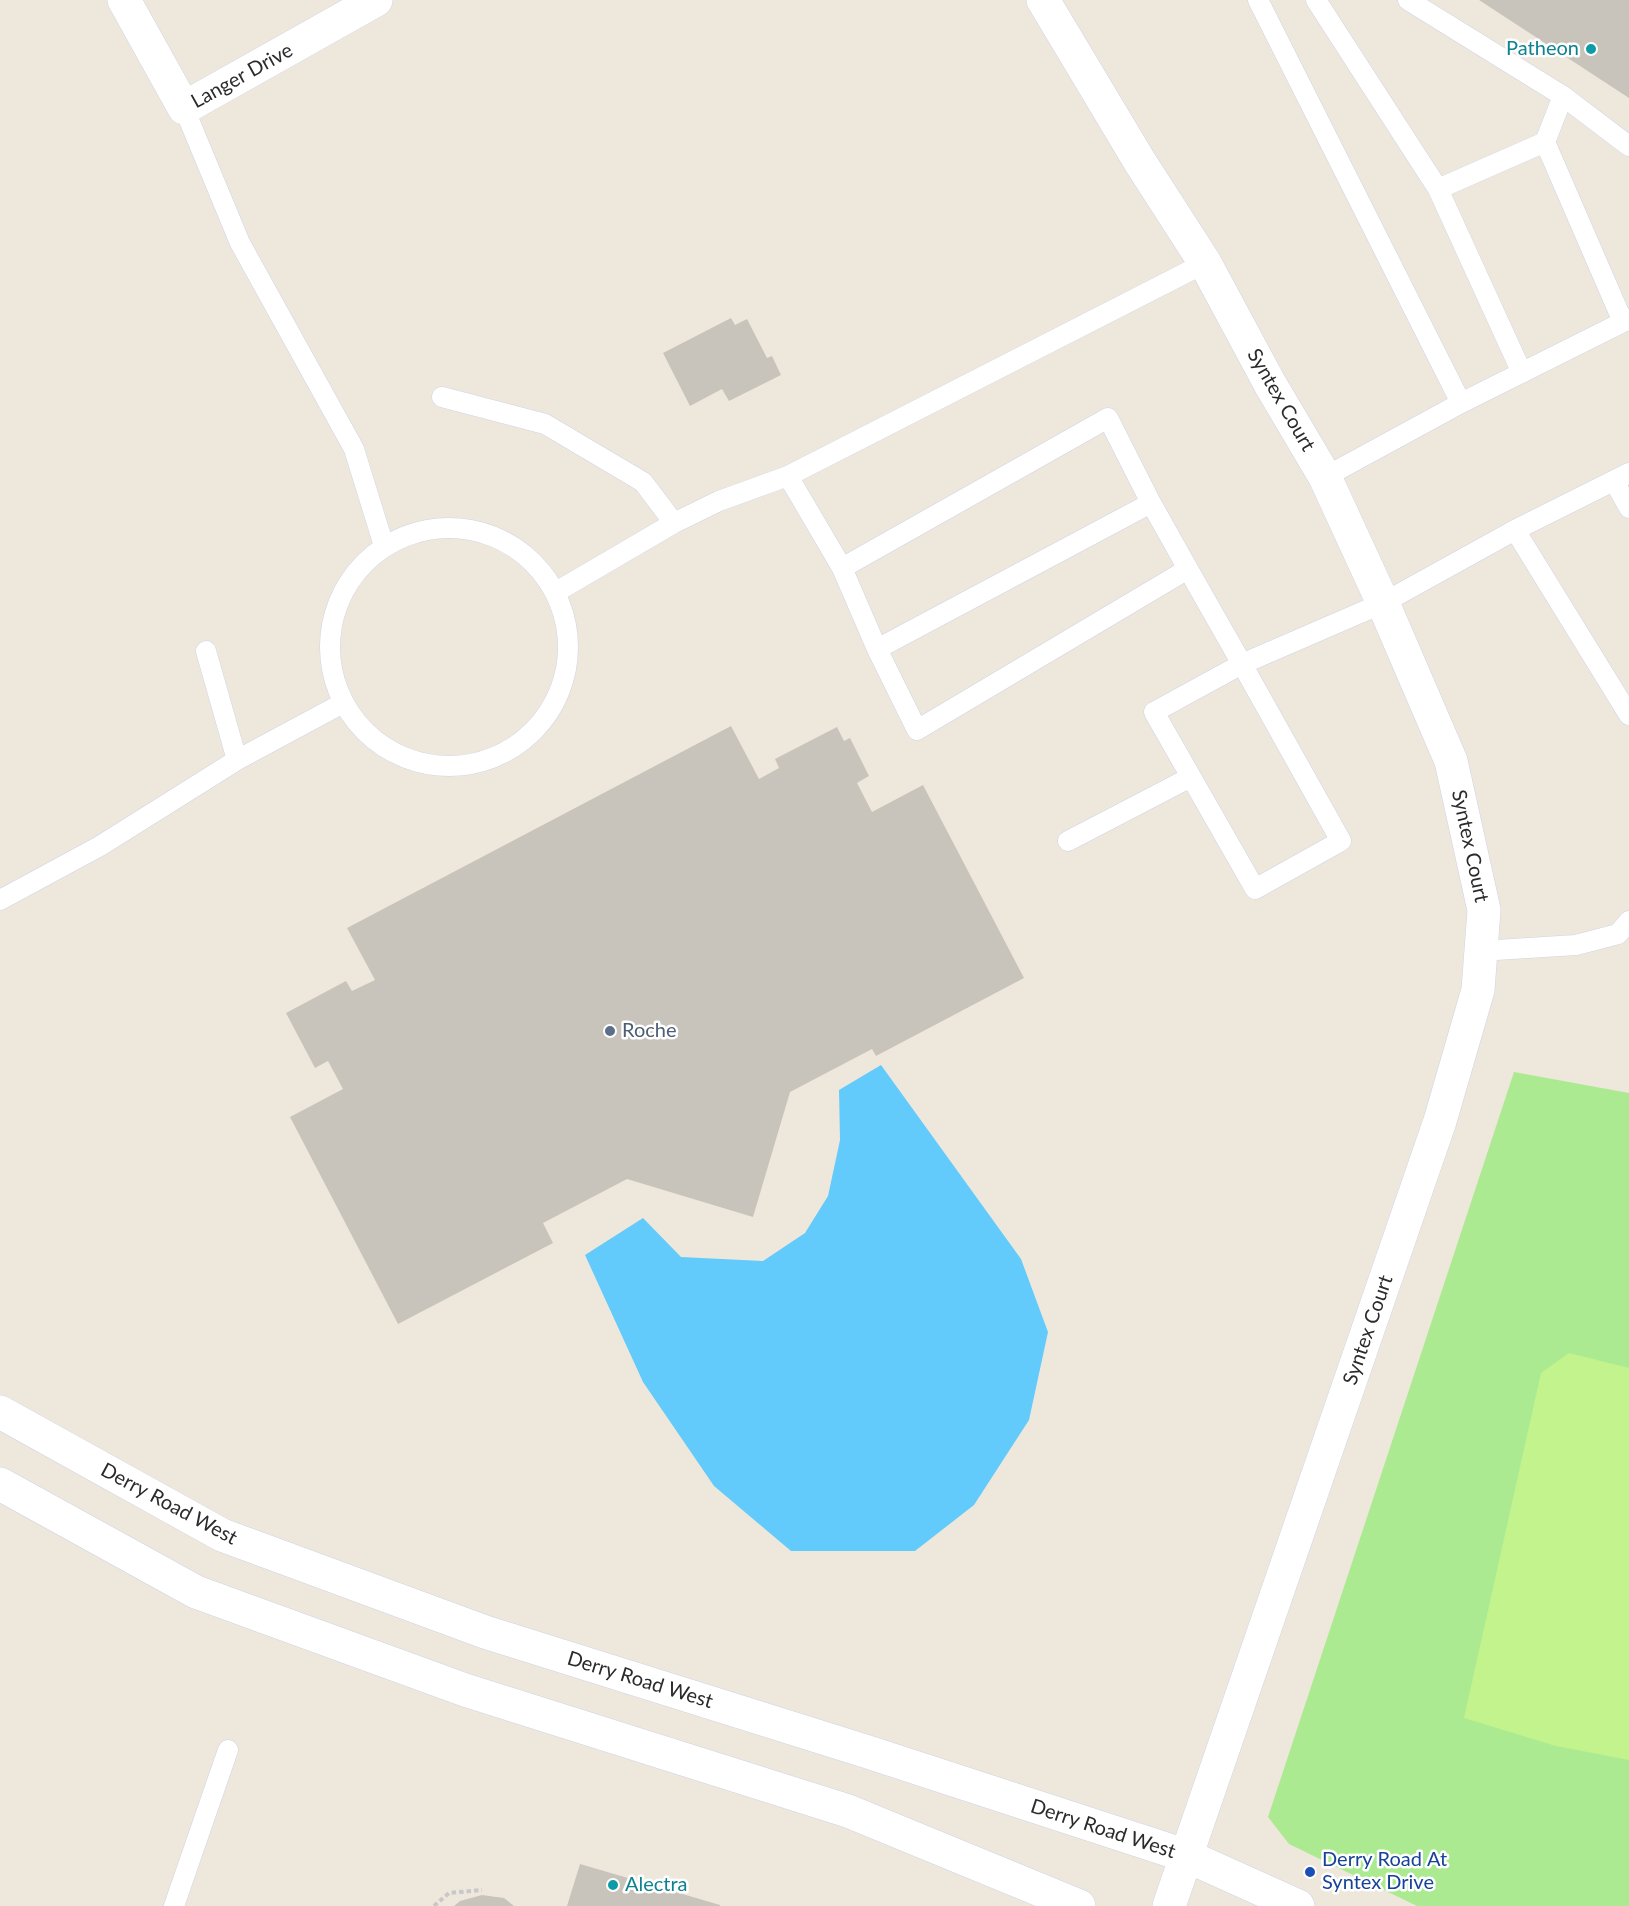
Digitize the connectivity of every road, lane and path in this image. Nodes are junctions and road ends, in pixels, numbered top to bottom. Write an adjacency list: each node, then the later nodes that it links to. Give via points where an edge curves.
1 (124, 0): 8 (main road, Langer Drive)
2 (376, 0): 8 (main road, Langer Drive)
3 (1043, 0): 12 (main road, Syntex Court)
4 (1258, 0): 16 (lane)
5 (1316, 0): 11 (lane)
6 (1408, 0): 7 (lane)
7 (1563, 96): 9 (lane); 10 (lane)
8 (184, 108): 24 (lane, via 240,243 354,449)
9 (1545, 142): 11 (lane); 13 (lane)
10 (1629, 146)
11 (1438, 189): 14 (lane)
12 (1204, 263): 17 (lane); 18 (main road, Syntex Court)
13 (1626, 320): 14 (lane)
14 (1522, 373): 16 (lane)
15 (442, 397): 22 (lane, via 545,424 643,482)
16 (1461, 403): 18 (lane)
17 (788, 476): 22 (lane, via 719,501); 25 (lane)
18 (1325, 477): 28 (main road, Syntex Court)
19 (1622, 477): 21 (lane); 23 (lane)
20 (1151, 503): 25 (lane, via 1108,418); 26 (lane); 29 (lane)
21 (1629, 508)
22 (674, 523): 27 (lane)
23 (1515, 530): 28 (lane); 33 (lane)
24 (384, 546): 27 (lane, via 425,530 447,527 480,531 520,551 537,565); 32 (lane, via 344,589 333,617 329,646 332,675)
25 (842, 568): 29 (lane)
26 (1188, 569): 29 (lane, via 917,730); 31 (lane)
27 (556, 592): 32 (lane, via 567,628 567,666 559,692 534,732 504,754 468,766 431,766 395,754 364,733)
28 (1383, 603): 31 (lane); 39 (main road, Syntex Court, via 1451,761 1484,910)
29 (876, 649)
30 (206, 651): 34 (lane)
31 (1242, 664): 35 (lane, via 1154,712); 35 (lane, via 1341,841 1255,889)
32 (343, 703): 34 (lane)
33 (1629, 715)
34 (237, 760): 37 (lane, via 100,846)
35 (1191, 777): 36 (lane)
36 (1068, 841)
37 (0, 900)
38 (1629, 921): 39 (lane, via 1618,934 1576,945)
39 (1480, 951): 43 (main road, Syntex Court, via 1478,990 1440,1121)
40 (0, 1413): 43 (main road, Derry Road West, via 222,1536 485,1632)
41 (0, 1484): 47 (main road, via 196,1592 465,1690 848,1811)
42 (228, 1750): 45 (lane)
43 (1187, 1856): 48 (main road, Syntex Court); 49 (main road, Derry Road West)
44 (482, 1890): 46 (path, via 449,1893)
45 (174, 1906)
46 (434, 1906)
47 (1079, 1906)
48 (1169, 1906)
49 (1298, 1906)

